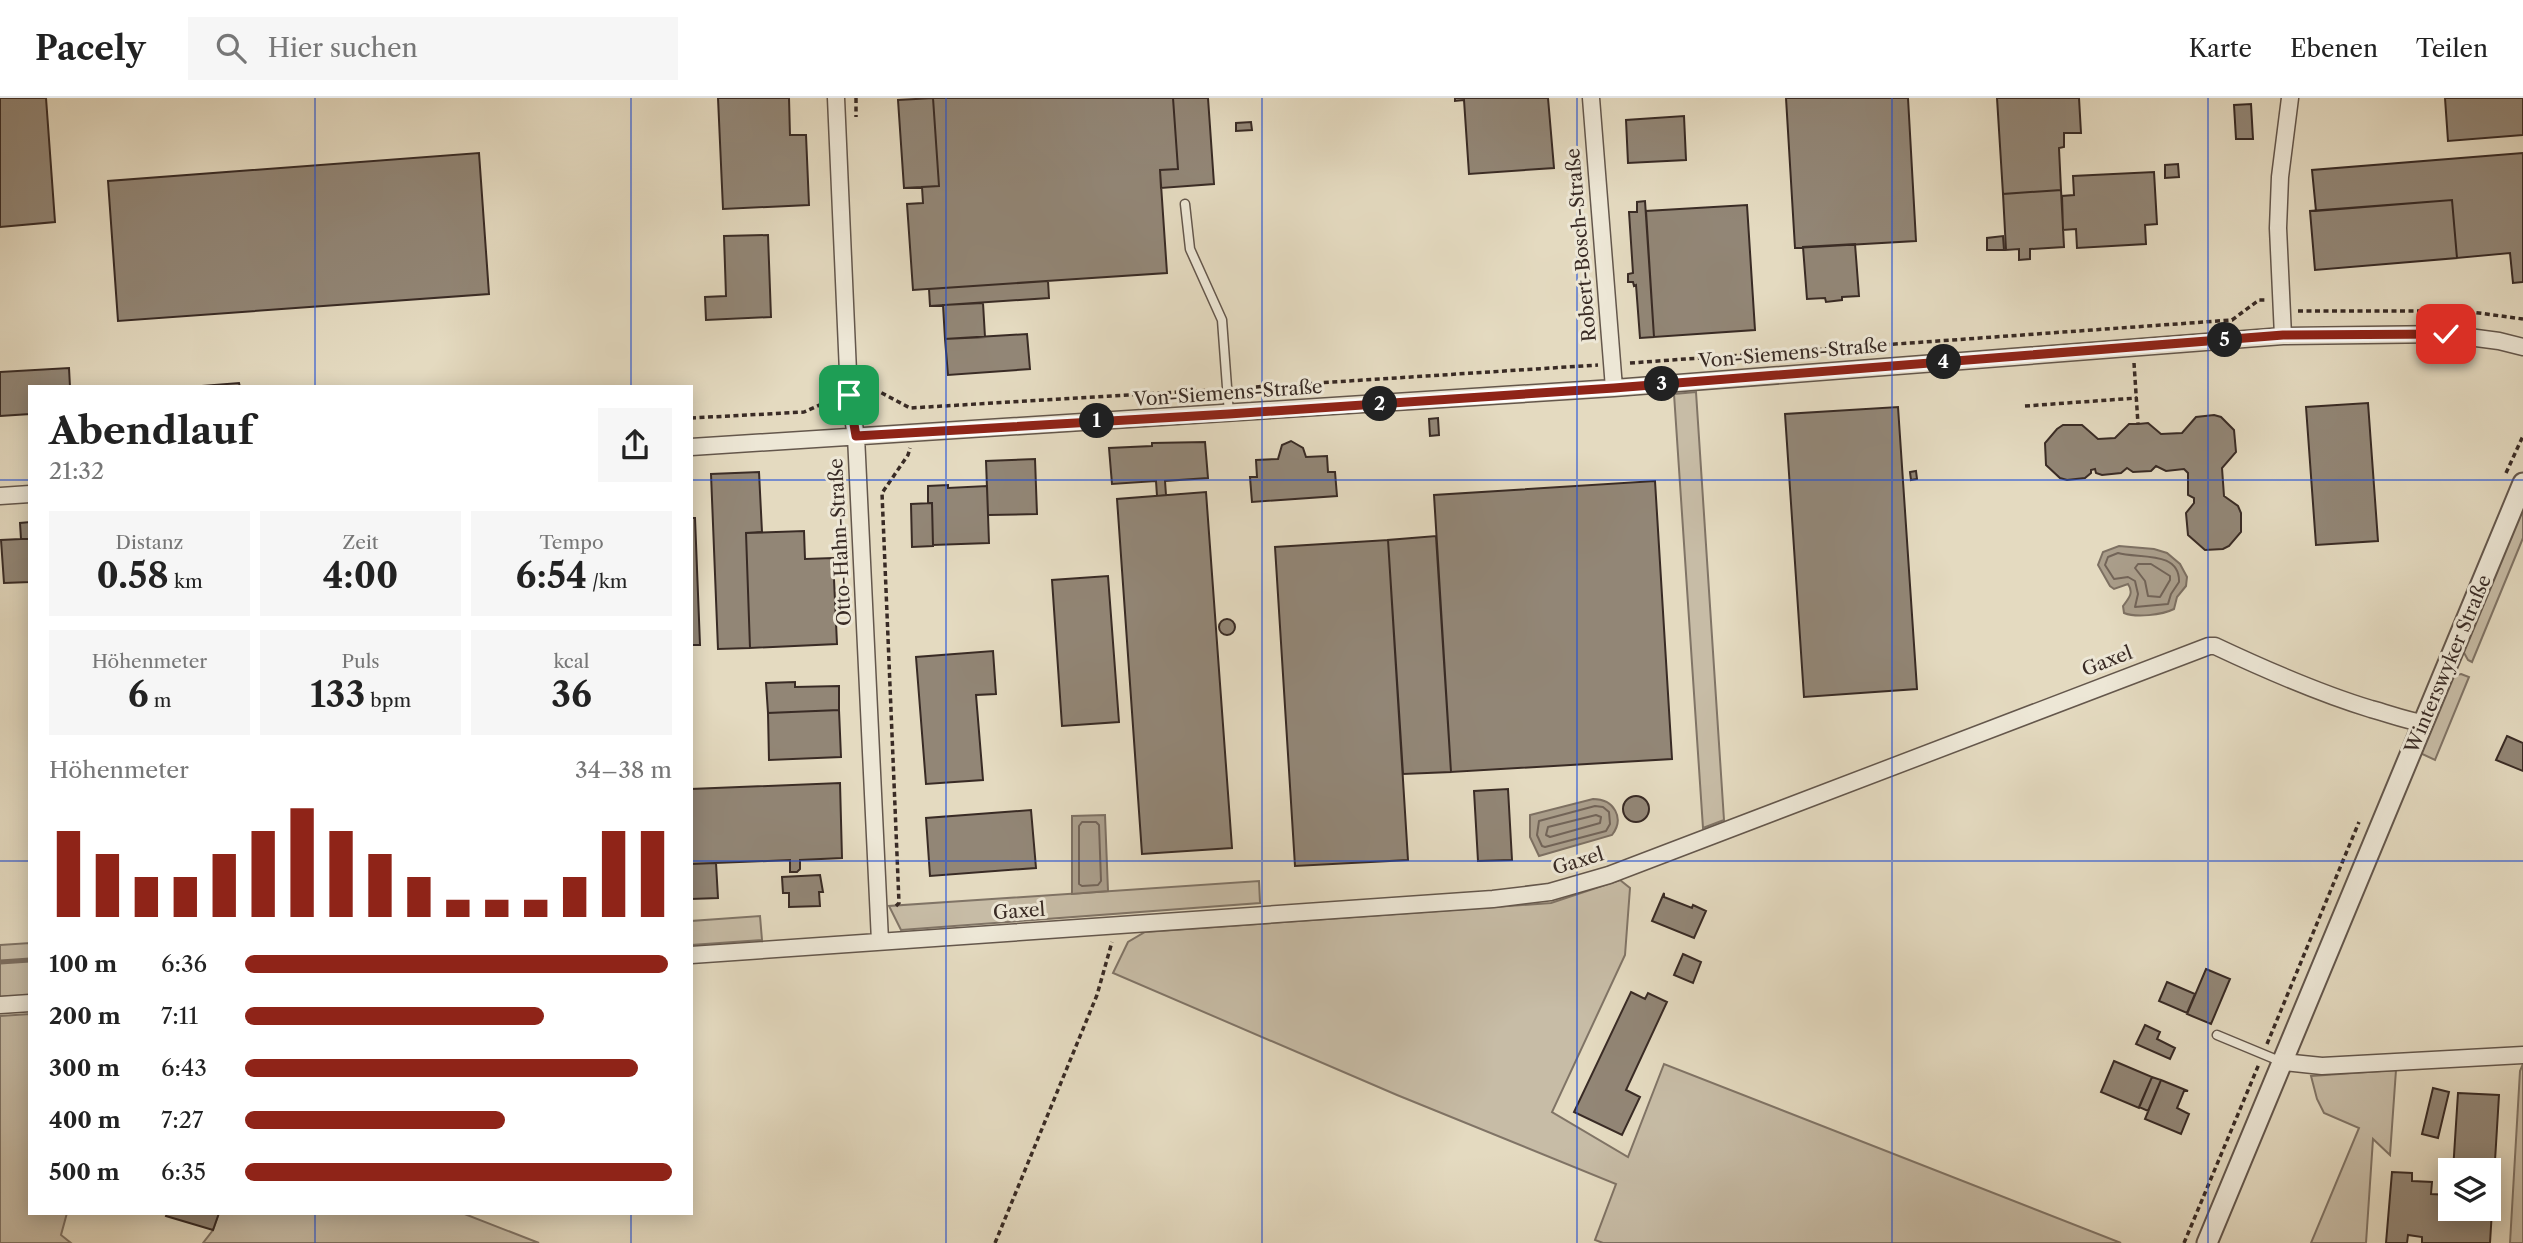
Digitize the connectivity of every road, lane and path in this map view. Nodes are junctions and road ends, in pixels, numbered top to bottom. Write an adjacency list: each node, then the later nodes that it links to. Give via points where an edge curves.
1 (836, 98): 22 (street, Otto-Hahn-Straße, via 849,395)
2 (1591, 98): 10 (street, Robert-Bosch-Straße)
3 (2290, 98): 5 (street, via 2280,177)
4 (1185, 204): 12 (lane, via 1190,249 1222,320)
5 (2281, 300): 6 (path, via 2299,312 2452,310); 7 (street); 10 (path, via 2259,300 2232,320)
6 (2523, 319)
7 (2283, 335): 8 (street, Von-Siemens-Straße); 9 (street, Von-Siemens-Straße, via 2446,334)
8 (2133, 347): 11 (street, Von-Siemens-Straße); 15 (path)
9 (2523, 347)
10 (1612, 365): 11 (street, Robert-Bosch-Straße); 12 (path)
11 (1614, 388): 18 (street, Von-Siemens-Straße)
12 (1227, 389): 17 (path); 18 (lane)
13 (860, 394): 17 (path, via 878,391)
14 (837, 397): 19 (path, via 804,412)
15 (2137, 398): 16 (path); 20 (path)
16 (2025, 406)
17 (910, 408): 21 (path)
18 (1229, 414): 21 (street, Von-Siemens-Straße)
19 (693, 418)
20 (2138, 424)
21 (913, 432): 22 (street, Von-Siemens-Straße); 28 (path, via 908,455 882,493 899,903)
22 (856, 436): 23 (street, Von-Siemens-Straße); 28 (street, Otto-Hahn-Straße)
23 (693, 447)
24 (2523, 483): 27 (street, Winterswyker Straße)
25 (28, 494): 26 (street)
26 (0, 496)
27 (2423, 723): 29 (street, Gaxel, via 2354,704 2209,646 1609,875 1550,892); 36 (street, Winterswyker Straße)
28 (880, 921): 30 (street, Otto-Hahn-Straße)
29 (1114, 926): 30 (street, Gaxel); 37 (path, via 1097,995)
30 (880, 942): 31 (street, Gaxel)
31 (693, 955)
32 (28, 1003): 33 (street)
33 (0, 1005)
34 (2217, 1035): 36 (lane)
35 (2523, 1055): 36 (street, via 2322,1066)
36 (2283, 1062): 38 (street, Winterswyker Straße)
37 (995, 1243)
38 (2207, 1243)

